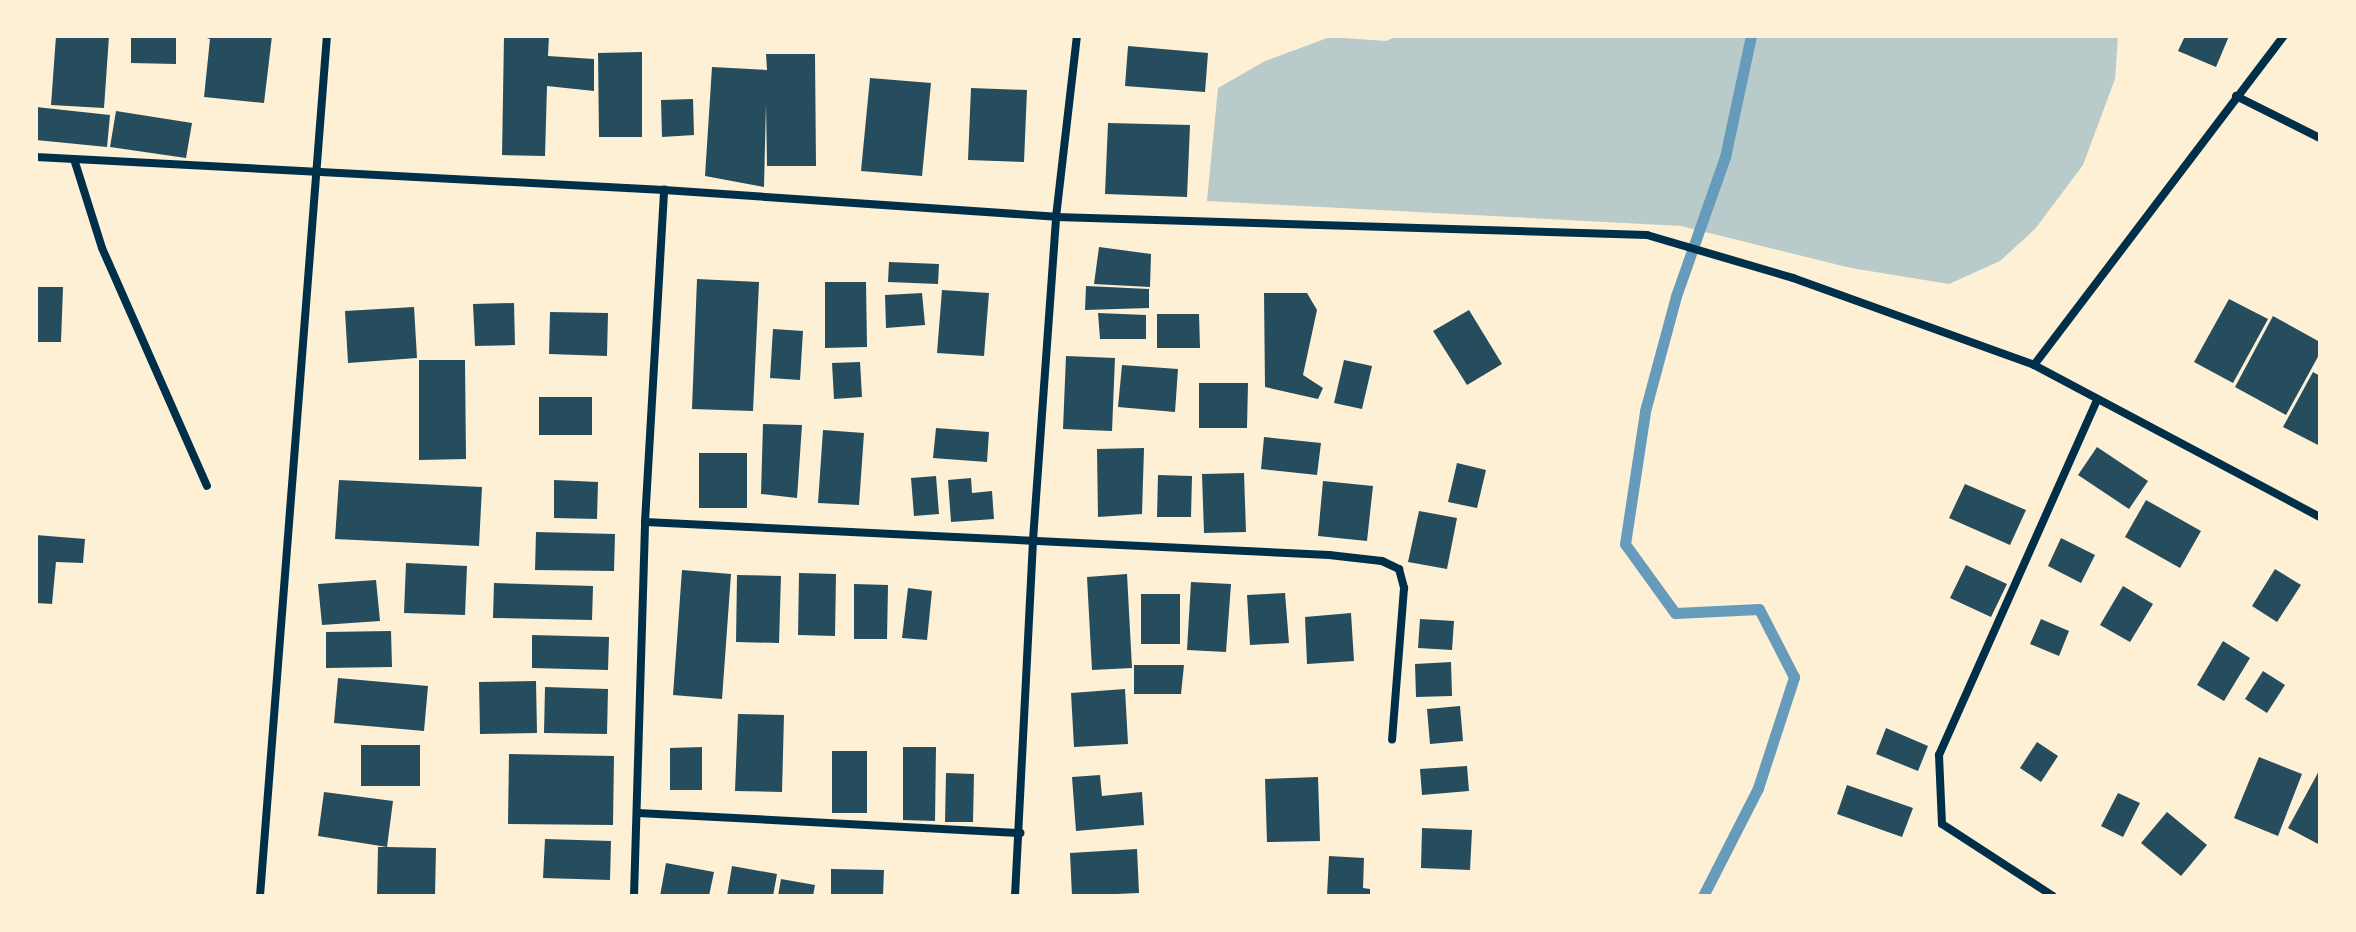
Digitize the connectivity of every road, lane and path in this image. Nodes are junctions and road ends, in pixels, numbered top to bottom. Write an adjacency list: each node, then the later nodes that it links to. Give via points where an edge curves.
1 (327, 36): 8 (street)
2 (1077, 36): 10 (street)
3 (2284, 36): 4 (street)
4 (2236, 96): 5 (street); 11 (street)
5 (2320, 138)
6 (36, 157): 7 (street)
7 (74, 159): 8 (street); 13 (street, via 102,248)
8 (317, 173): 9 (street); 20 (street)
9 (664, 190): 10 (street); 15 (street)
10 (1056, 217): 11 (street, via 1647,235 1793,278); 16 (street)
11 (2034, 365): 12 (street)
12 (2097, 400): 14 (street); 23 (street, via 1939,755 1942,824)
13 (207, 486)
14 (2320, 517)
15 (645, 522): 16 (street); 18 (street)
16 (1033, 540): 17 (street, via 1329,555 1382,561 1399,569 1404,588); 19 (street)
17 (1392, 740)
18 (638, 813): 19 (street); 21 (street)
19 (1020, 833): 22 (street)
20 (260, 896)
21 (634, 896)
22 (1015, 896)
23 (2053, 896)

